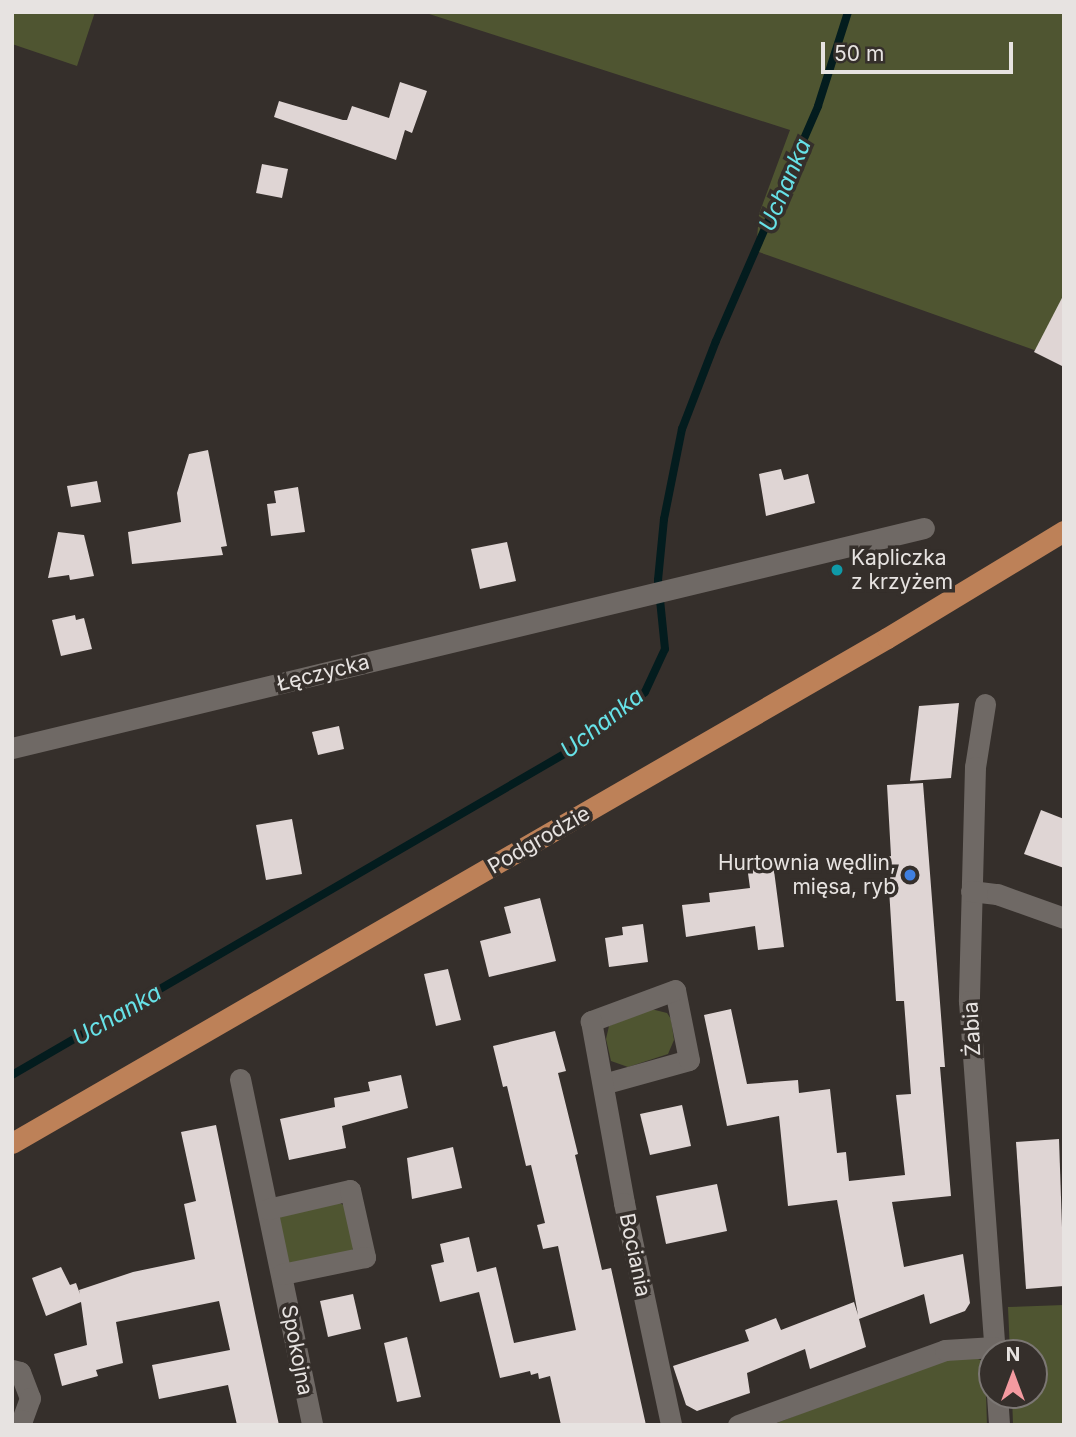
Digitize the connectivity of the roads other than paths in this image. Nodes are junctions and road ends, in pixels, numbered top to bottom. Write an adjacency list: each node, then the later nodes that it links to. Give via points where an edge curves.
1 (924, 528): 4 (street, Łęczycka)
2 (1064, 531): 9 (main road, Podgrodzie)
3 (985, 704): 5 (street, Żabia, via 975,767)
4 (12, 748)
5 (971, 891): 6 (street, via 997,894); 12 (street, Żabia, via 969,1001)
6 (1064, 918)
7 (240, 1079): 10 (street, Spokojna)
8 (603, 1084): 8 (street, Bociania, via 689,1060 675,990 592,1021); 17 (street, Bociania)
9 (12, 1143)
10 (268, 1209): 11 (street, Spokojna); 11 (street, Spokojna, via 350,1190 365,1257)
11 (282, 1275): 16 (street, Spokojna)
12 (993, 1339)
13 (978, 1350): 18 (street, via 945,1350)
14 (12, 1370): 15 (street, via 20,1372 30,1398 22,1420)
15 (15, 1425)
16 (312, 1425)
17 (671, 1425)
18 (738, 1425)

